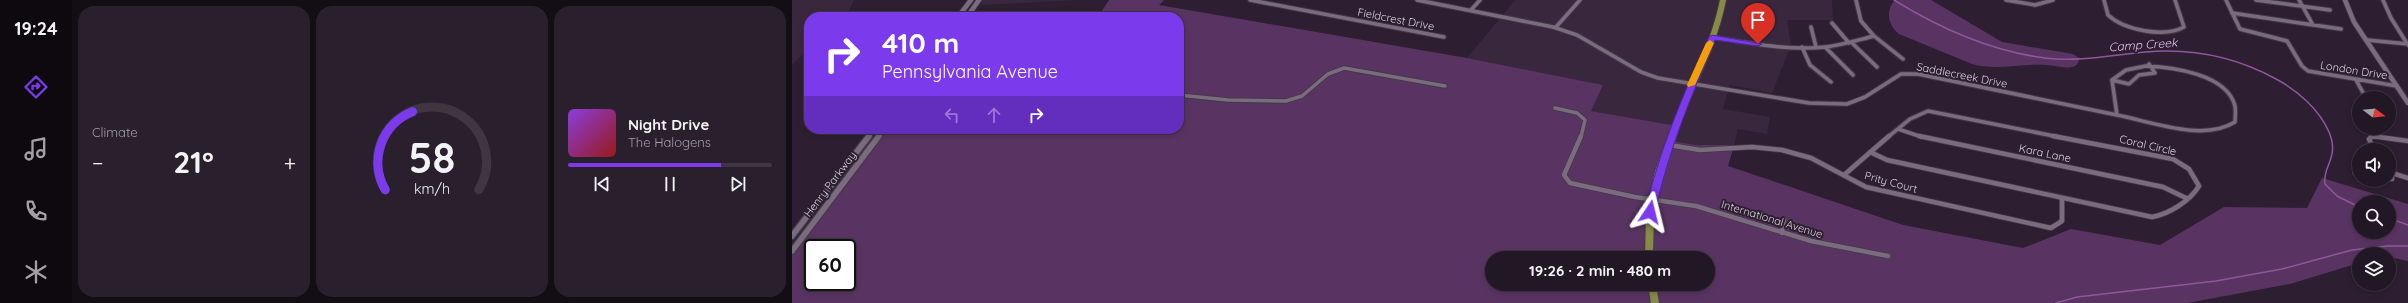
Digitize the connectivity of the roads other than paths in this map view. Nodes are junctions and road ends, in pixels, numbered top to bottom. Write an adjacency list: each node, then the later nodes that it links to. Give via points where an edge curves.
1 (971, 0): 22 (street)
2 (979, 0): 23 (street)
3 (1250, 0): 18 (street, Fieldcrest Drive)
4 (1417, 0): 20 (street, Saddlecreek Drive)
5 (1480, 0): 20 (street)
6 (1580, 0): 27 (street)
7 (1723, 0): 32 (main road, via 1722,12)
8 (1856, 0): 30 (street, via 1861,21)
9 (2006, 0): 10 (street, via 2032,5 2042,5)
10 (2053, 0)
11 (2104, 0): 12 (street, via 2108,16 2117,23 2172,33 2181,31 2184,27)
12 (2175, 0)
13 (2226, 0): 24 (street, London Drive)
14 (2256, 0): 19 (street)
15 (2299, 0): 19 (street)
16 (2345, 0): 33 (street, via 2354,22)
17 (2384, 0): 35 (street, via 2391,18)
18 (1265, 1): 31 (street, Fieldcrest Drive)
19 (2302, 6): 21 (street); 26 (street)
20 (1471, 10): 27 (street, Saddlecreek Drive)
21 (2330, 10)
22 (962, 12)
23 (971, 12)
24 (2232, 13): 26 (street); 44 (street, London Drive, via 2242,31 2288,42 2302,66 2308,70)
25 (1832, 22): 34 (street)
26 (2313, 25): 29 (street)
27 (1556, 27): 46 (street, Saddlecreek Drive, via 1577,35 1641,72)
28 (1811, 27): 36 (street)
29 (2341, 28)
30 (1874, 36): 34 (street); 39 (street)
31 (1444, 37)
32 (1712, 37): 38 (street); 46 (main road)
33 (2367, 40): 35 (street); 48 (street)
34 (1850, 43): 37 (street); 41 (street)
35 (2408, 44)
36 (1816, 47): 37 (street); 38 (street)
37 (1825, 47): 42 (street)
38 (1802, 48): 45 (street, via 1810,65)
39 (1904, 58)
40 (2148, 64): 43 (street, Saddlecreek Drive, via 2128,68 2119,72); 43 (street, via 2155,72 2139,75 2129,84); 53 (street, Saddlecreek Drive, via 2183,70 2222,88 2233,99 2238,113 2235,122 2220,130 2200,132)
41 (1877, 67)
42 (1853, 75)
43 (2112, 80): 53 (street)
44 (2356, 80): 48 (street, London Drive); 49 (street)
45 (1831, 82)
46 (1692, 84): 53 (street, Saddlecreek Drive, via 1836,105 1865,97 1901,74 1918,74); 59 (main road)
47 (1445, 86): 50 (street, via 1344,68 1328,74 1302,96 1286,100 1228,100)
48 (2397, 86): 51 (street)
49 (2362, 91)
50 (1184, 96)
51 (2408, 102)
52 (1555, 108): 66 (street, International Avenue, via 1577,113 1585,120 1580,139 1566,168 1565,180 1578,186)
53 (2117, 116)
54 (1898, 129): 60 (street, Coral Circle); 65 (street, Kara Lane, via 1926,138 2163,187); 65 (street, Coral Circle, via 1917,114 1928,110 2173,159 2194,172 2199,186 2195,193)
55 (870, 134): 69 (street, Henry Parkway)
56 (880, 134): 70 (street, Henry Parkway)
57 (2408, 141): 58 (street, via 2372,136 2369,139)
58 (2371, 143)
59 (1669, 145): 61 (street, Prity Court, via 1700,150 1752,147 1782,150 1811,158); 66 (main road)
60 (1870, 152): 61 (street, Coral Circle); 64 (street, Coral Circle, via 1887,160)
61 (1844, 175): 64 (street, Prity Court, via 1878,190 2051,228 2062,221)
62 (2396, 175): 63 (street)
63 (2408, 178)
64 (2062, 198): 65 (street, Coral Circle, via 2152,217 2164,215)
65 (2186, 198)
66 (1652, 200): 68 (street, International Avenue, via 1696,206); 71 (main road)
67 (1784, 219): 68 (street)
68 (1782, 233): 72 (street, International Avenue)
69 (792, 236)
70 (792, 251)
71 (1649, 251)
72 (1888, 256)
73 (1653, 291): 74 (main road)
74 (1656, 303)

